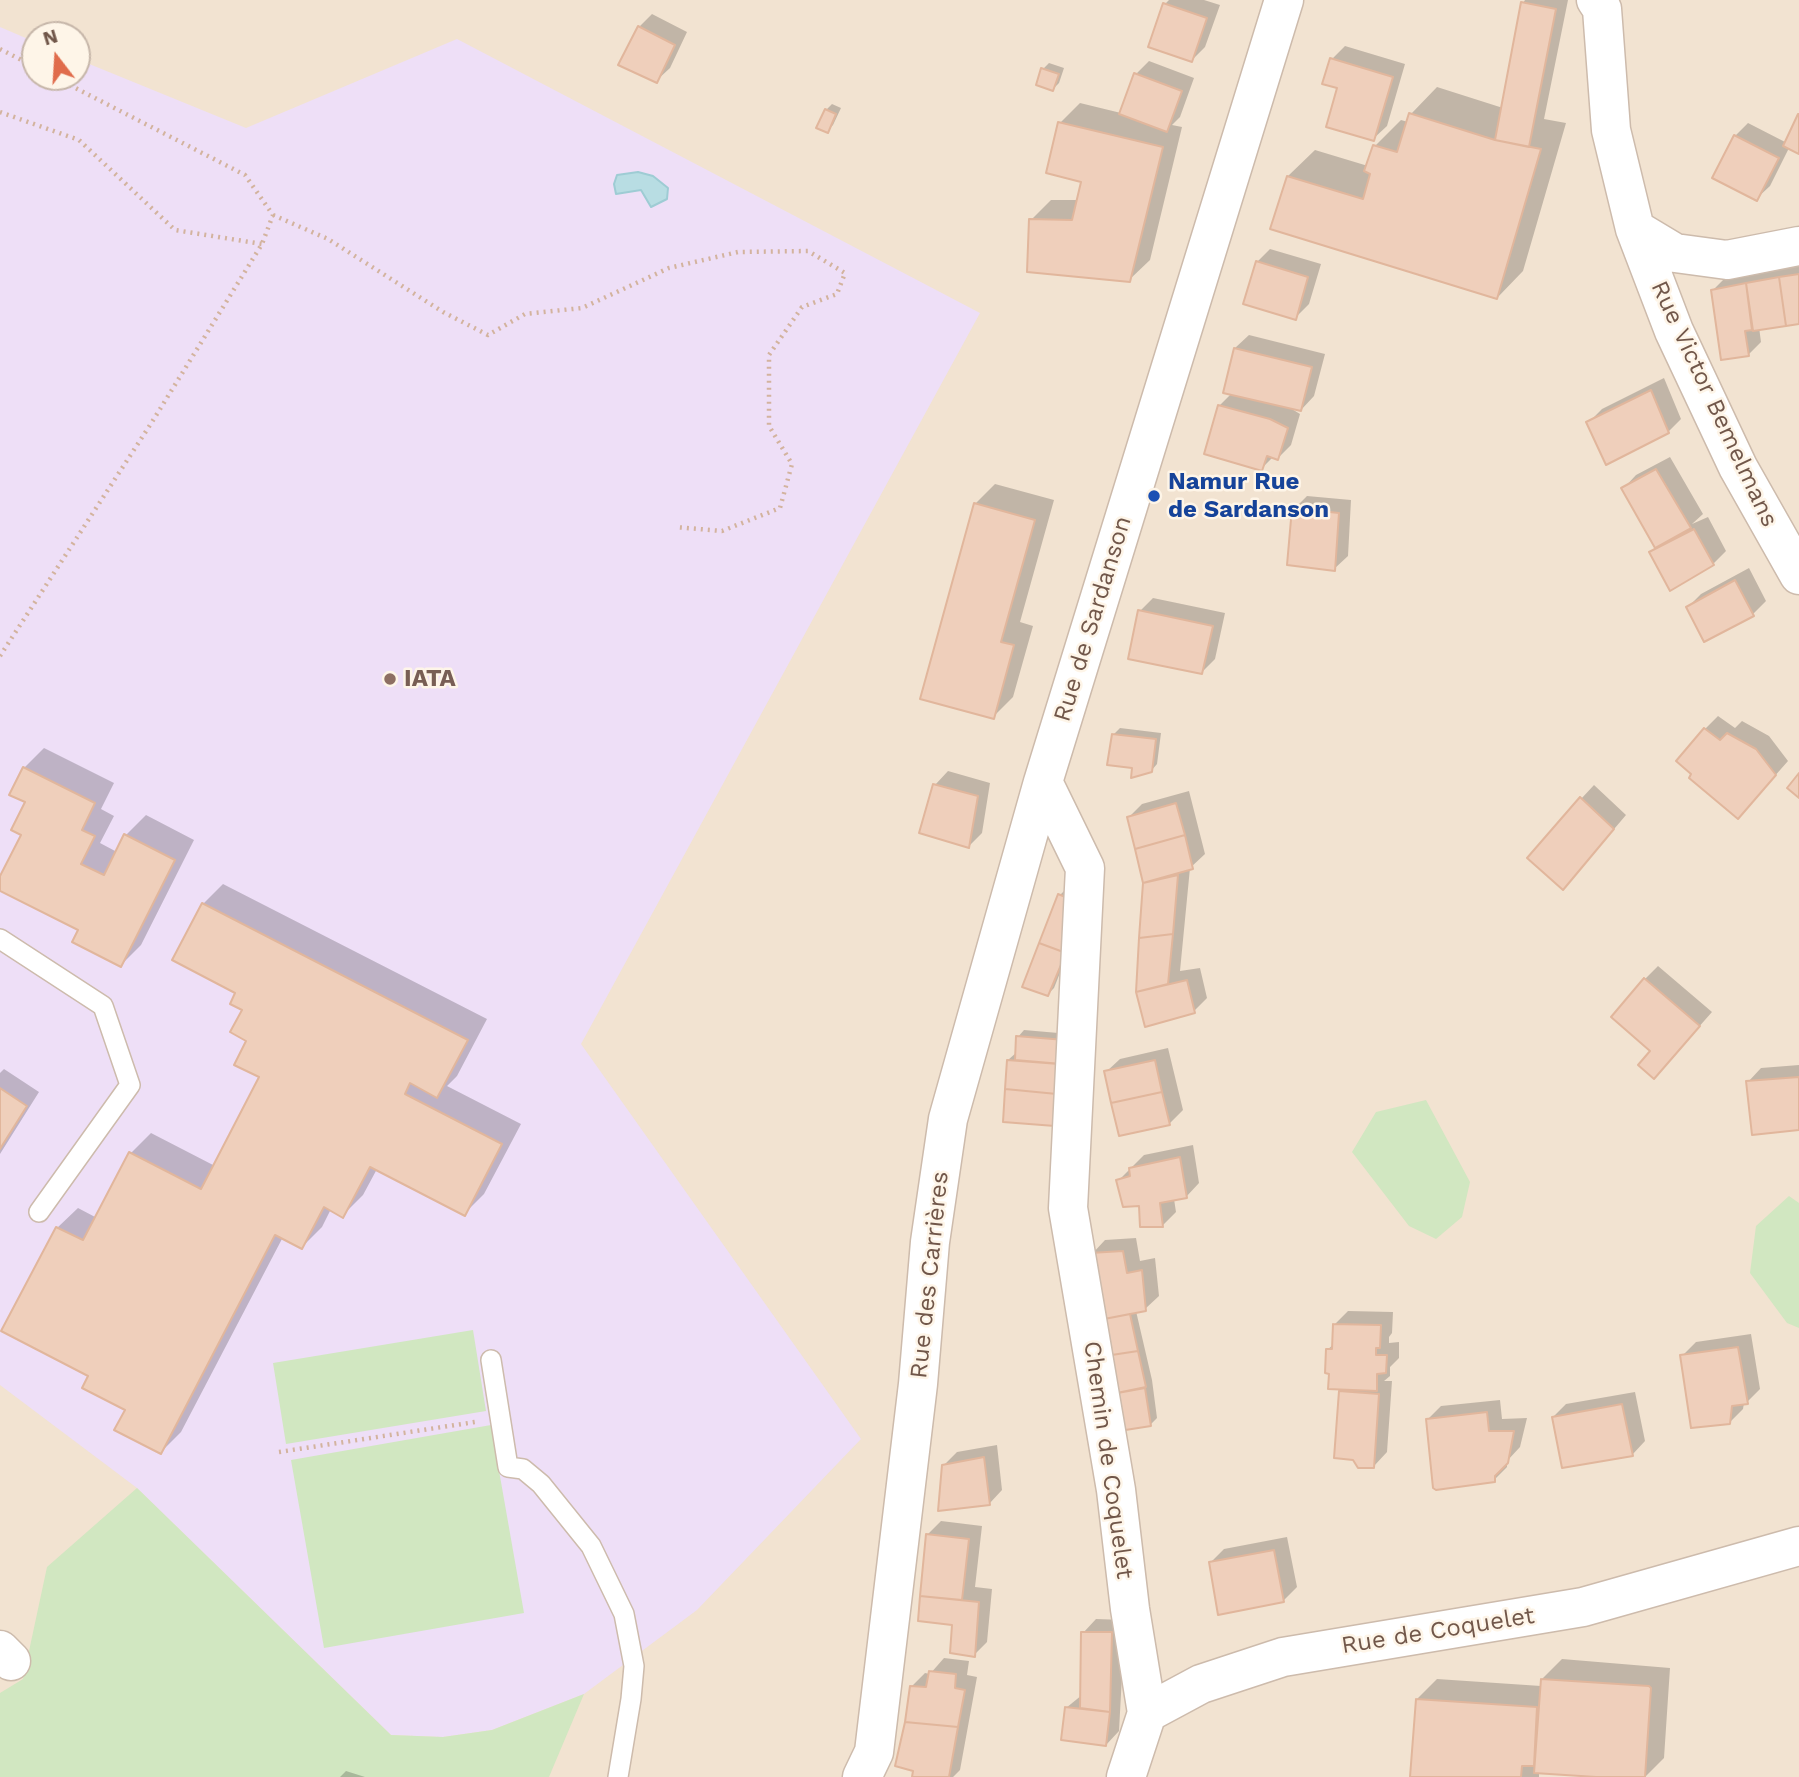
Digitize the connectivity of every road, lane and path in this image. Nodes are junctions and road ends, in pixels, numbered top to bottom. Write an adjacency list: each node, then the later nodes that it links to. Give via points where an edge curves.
1 (1284, 0): 14 (street, Rue de Sardanson)
2 (1596, 0): 8 (street, Rue Victor Bemelmans, via 1602,9 1611,130)
3 (0, 49): 4 (path)
4 (21, 60)
5 (81, 91): 7 (path, via 245,175)
6 (0, 112): 9 (path, via 79,140 175,230)
7 (273, 215): 9 (path); 11 (path, via 328,239 488,335 525,314 582,308 669,268 738,252 808,251 845,273 837,293 802,307 769,355 769,426 792,464 780,508 722,531)
8 (1635, 229): 10 (street, via 1675,253 1727,260); 12 (street, Rue Victor Bemelmans, via 1680,344 1738,467)
9 (262, 244): 13 (path)
10 (1799, 246)
11 (675, 527)
12 (1799, 575)
13 (0, 656)
14 (1043, 782): 21 (street, Chemin de Coquelet, via 1085,868 1068,1208 1116,1490); 23 (street, Rue des Carrières, via 948,1119 930,1242 914,1425 874,1752)
15 (0, 939): 16 (lane, via 103,1006 130,1085)
16 (39, 1212)
17 (491, 1360): 18 (lane)
18 (500, 1418): 19 (path); 22 (lane, via 508,1467 523,1469 541,1484 591,1546 624,1614 634,1666)
19 (279, 1452)
20 (1799, 1546): 21 (street, Rue de Coquelet, via 1583,1607 1283,1657 1201,1684)
21 (1147, 1713): 24 (street)
22 (618, 1777)
23 (862, 1777)
24 (1126, 1777)

